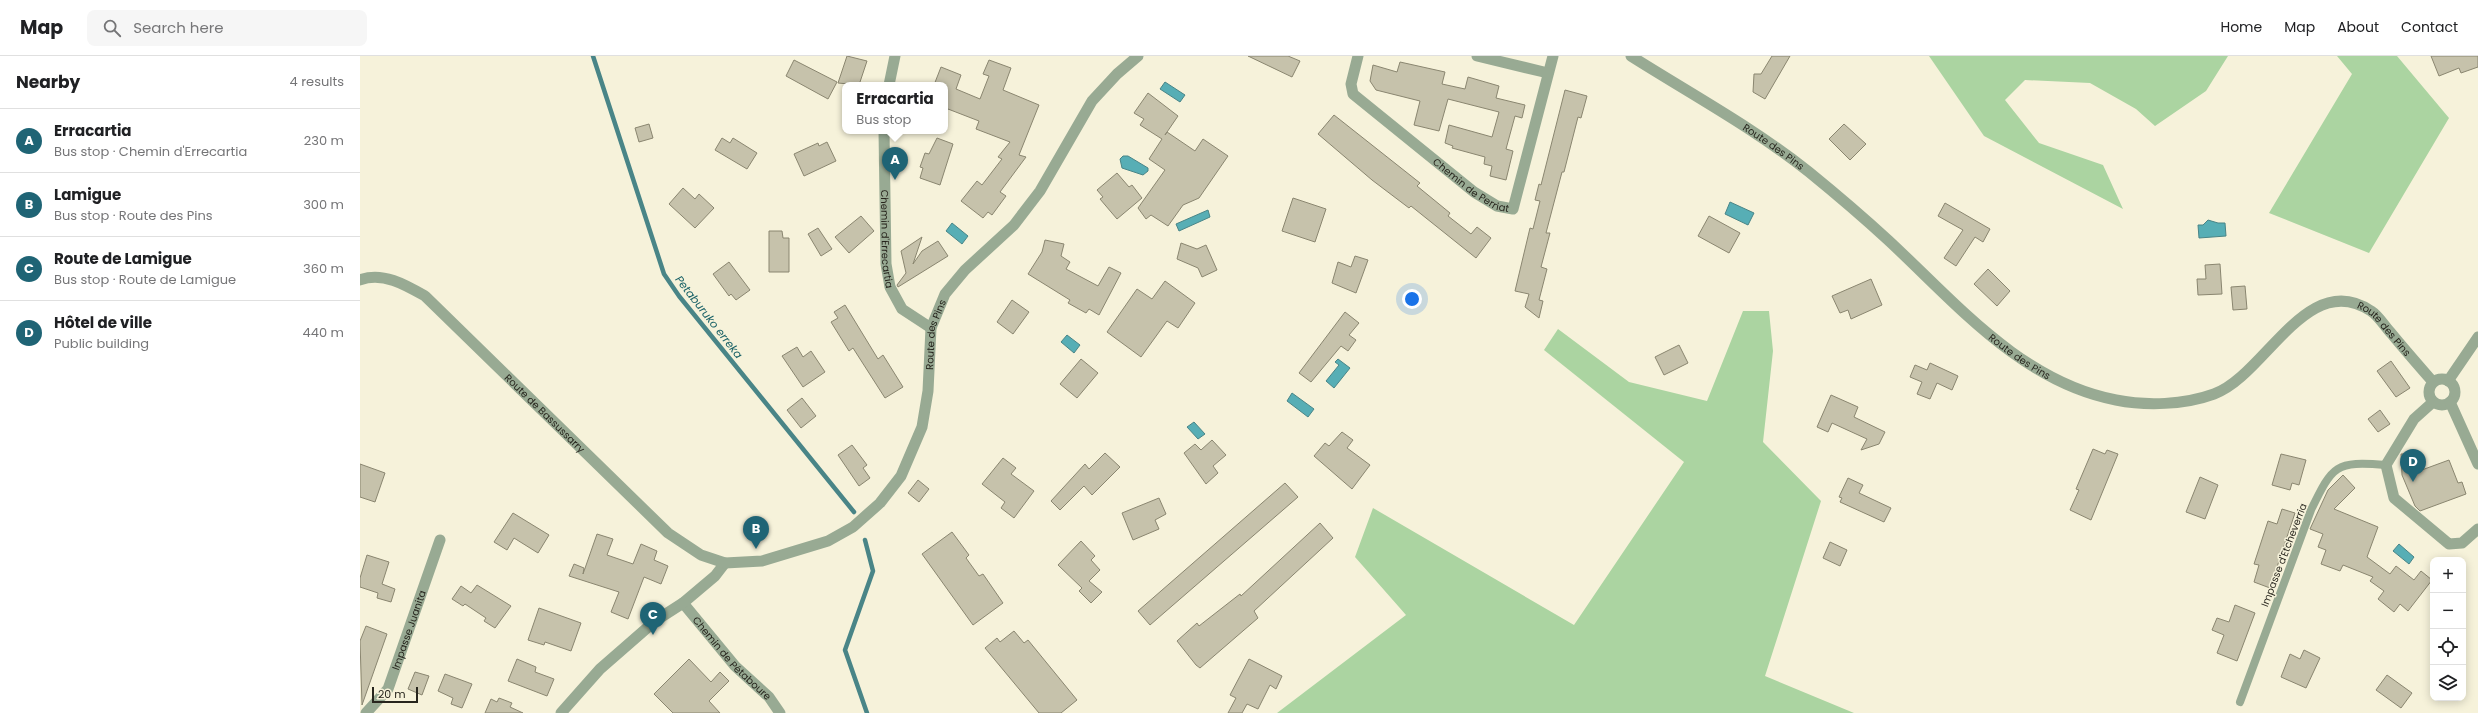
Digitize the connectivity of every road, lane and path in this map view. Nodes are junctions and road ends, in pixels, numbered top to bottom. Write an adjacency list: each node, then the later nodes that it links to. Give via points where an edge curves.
1 (895, 56): 8 (street)
2 (1138, 56): 11 (street, Route des Pins, via 1092,101 1040,191 1014,225 965,270 945,294)
3 (1358, 56): 7 (street, Chemin de Perriat, via 1351,84 1353,94 1474,192 1497,206 1513,209)
4 (1477, 56): 7 (street)
5 (1553, 56): 7 (street, Chemin de Perriat)
6 (1631, 56): 14 (street, Route des Pins, via 1746,127 1809,172 1888,240 1961,311 1999,342 2039,370 2081,390 2115,400 2150,403 2187,401 2215,394 2236,381 2302,316 2319,306 2336,301 2355,304 2372,312)
7 (1548, 73)
8 (890, 82)
9 (884, 134): 11 (street, Chemin d'Errecartia, via 886,264 890,287 902,309)
10 (360, 280): 21 (street, Route de Bassussarry, via 369,277 395,281 425,296 668,533 701,555)
11 (930, 328): 21 (street, Route des Pins, via 928,391 922,427 901,476 880,503 853,527 828,541 762,561)
12 (2478, 337): 13 (street)
13 (2448, 381): 14 (street, via 2443,379); 16 (street, via 2455,393)
14 (2433, 382): 15 (street, via 2429,392)
15 (2433, 402): 16 (street, via 2442,405); 18 (street, via 2414,419)
16 (2450, 402): 17 (street)
17 (2478, 464)
18 (2386, 466): 19 (street, via 2394,498 2449,544 2462,543); 23 (lane, Impasse d'Etcheverria, via 2357,463 2337,468 2324,483 2308,517)
19 (2478, 529)
20 (440, 540): 24 (street, Impasse Juanita, via 388,689)
21 (725, 563): 22 (street, via 715,576)
22 (683, 603): 25 (street, via 654,621 600,669); 26 (street, Chemin de Pétaboure, via 735,666 769,697)
23 (2240, 702)
24 (366, 713)
25 (561, 713)
26 (780, 713)

